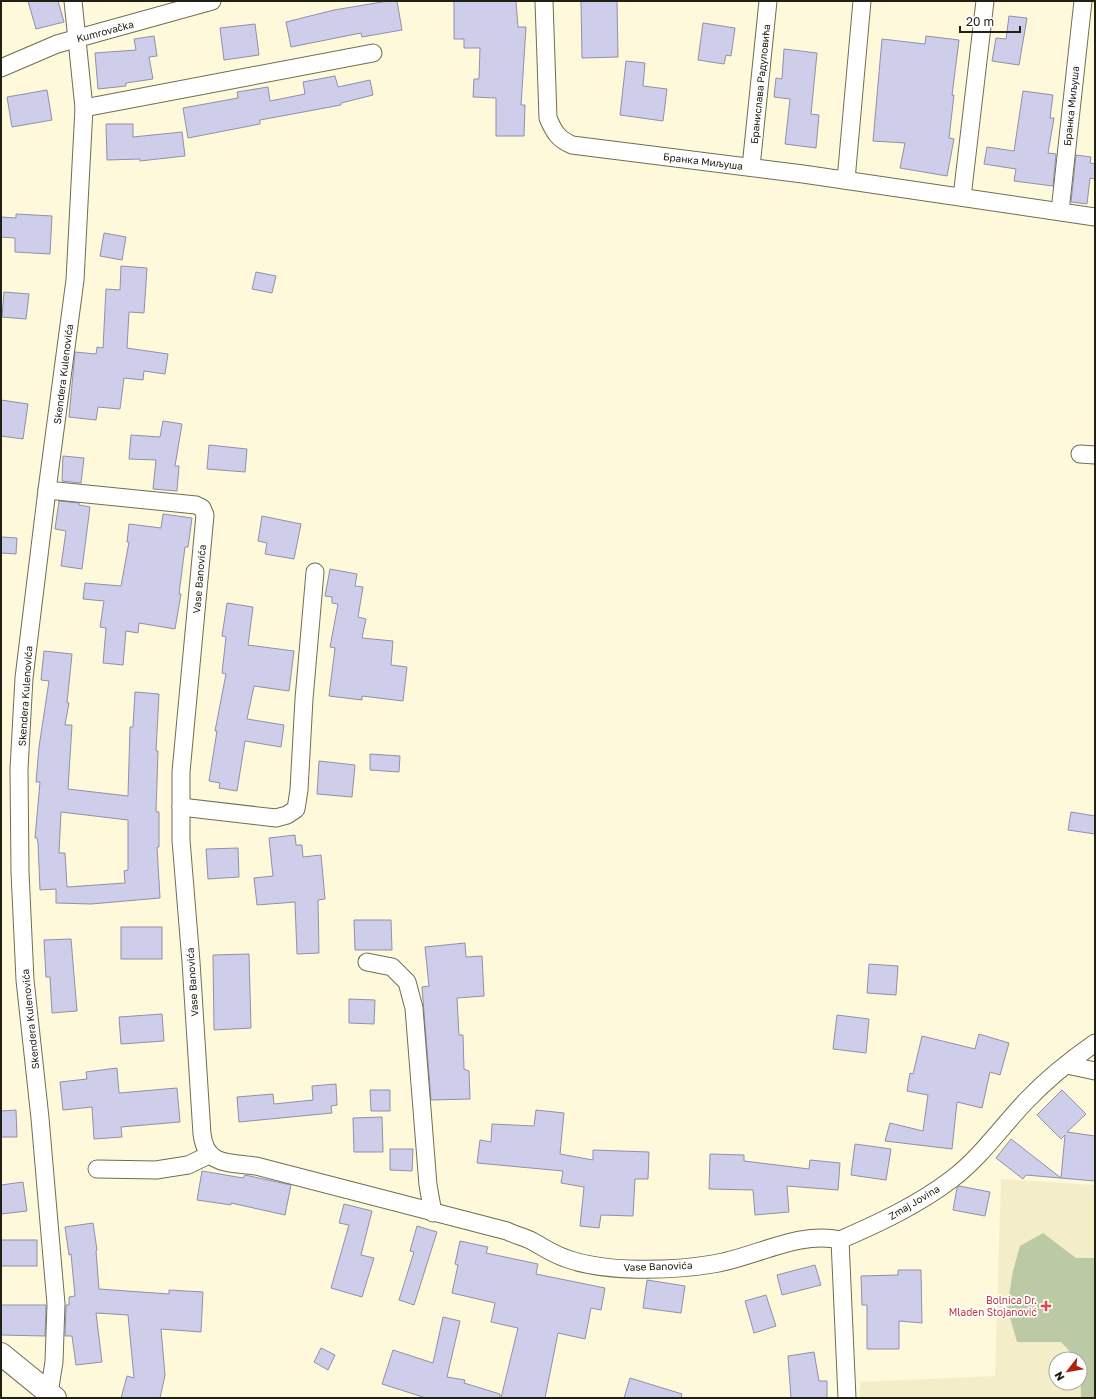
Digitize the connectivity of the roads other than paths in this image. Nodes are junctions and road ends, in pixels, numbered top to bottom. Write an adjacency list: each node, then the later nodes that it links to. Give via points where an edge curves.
1 (73, 1): 8 (street, Skendera Kulenovića)
2 (212, 1): 8 (street, Kumrovačka)
3 (544, 1): 12 (street, Бранка Миљуша, via 548,118 554,133 562,141 572,145)
4 (768, 1): 12 (street, Бранислава Радуловића)
5 (862, 1): 13 (street)
6 (985, 1): 14 (street)
7 (1083, 1): 15 (street, Бранка Миљуша)
8 (78, 39): 10 (street, Kumrovačka, via 57,44); 11 (street, Skendera Kulenovića)
9 (373, 53): 11 (street)
10 (1, 68)
11 (84, 108): 17 (street, Skendera Kulenovića, via 75,280)
12 (751, 167): 13 (street, Бранка Миљуша)
13 (846, 180): 14 (street, Бранка Миљуша)
14 (962, 197): 15 (street, Бранка Миљуша)
15 (1060, 211): 16 (street, Бранка Миљуша)
16 (1095, 217)
17 (47, 490): 19 (street, Vase Banovića, via 196,505 202,508 205,515 181,772); 29 (street, Skendera Kulenovića, via 24,678 19,777 25,980 56,1304)
18 (315, 572): 19 (street, via 296,809 276,818)
19 (181, 807): 24 (street, Vase Banovića, via 180,840 202,1134 203,1146)
20 (367, 962): 26 (street, via 392,967 407,982 414,1008 428,1185)
21 (1095, 1043): 22 (street, Zmaj Jovina)
22 (1067, 1065): 23 (street); 27 (street, Zmaj Jovina, via 1028,1099 990,1143 952,1178 911,1206)
23 (1095, 1071)
24 (209, 1156): 25 (street, via 188,1165 156,1170); 26 (street, Vase Banovića, via 215,1160 256,1166)
25 (97, 1169)
26 (433, 1213): 27 (street, Vase Banovića, via 507,1231 564,1258 600,1267 647,1269 713,1264 810,1238)
27 (840, 1240): 30 (street)
28 (1, 1354): 29 (street)
29 (52, 1395)
30 (847, 1398)

